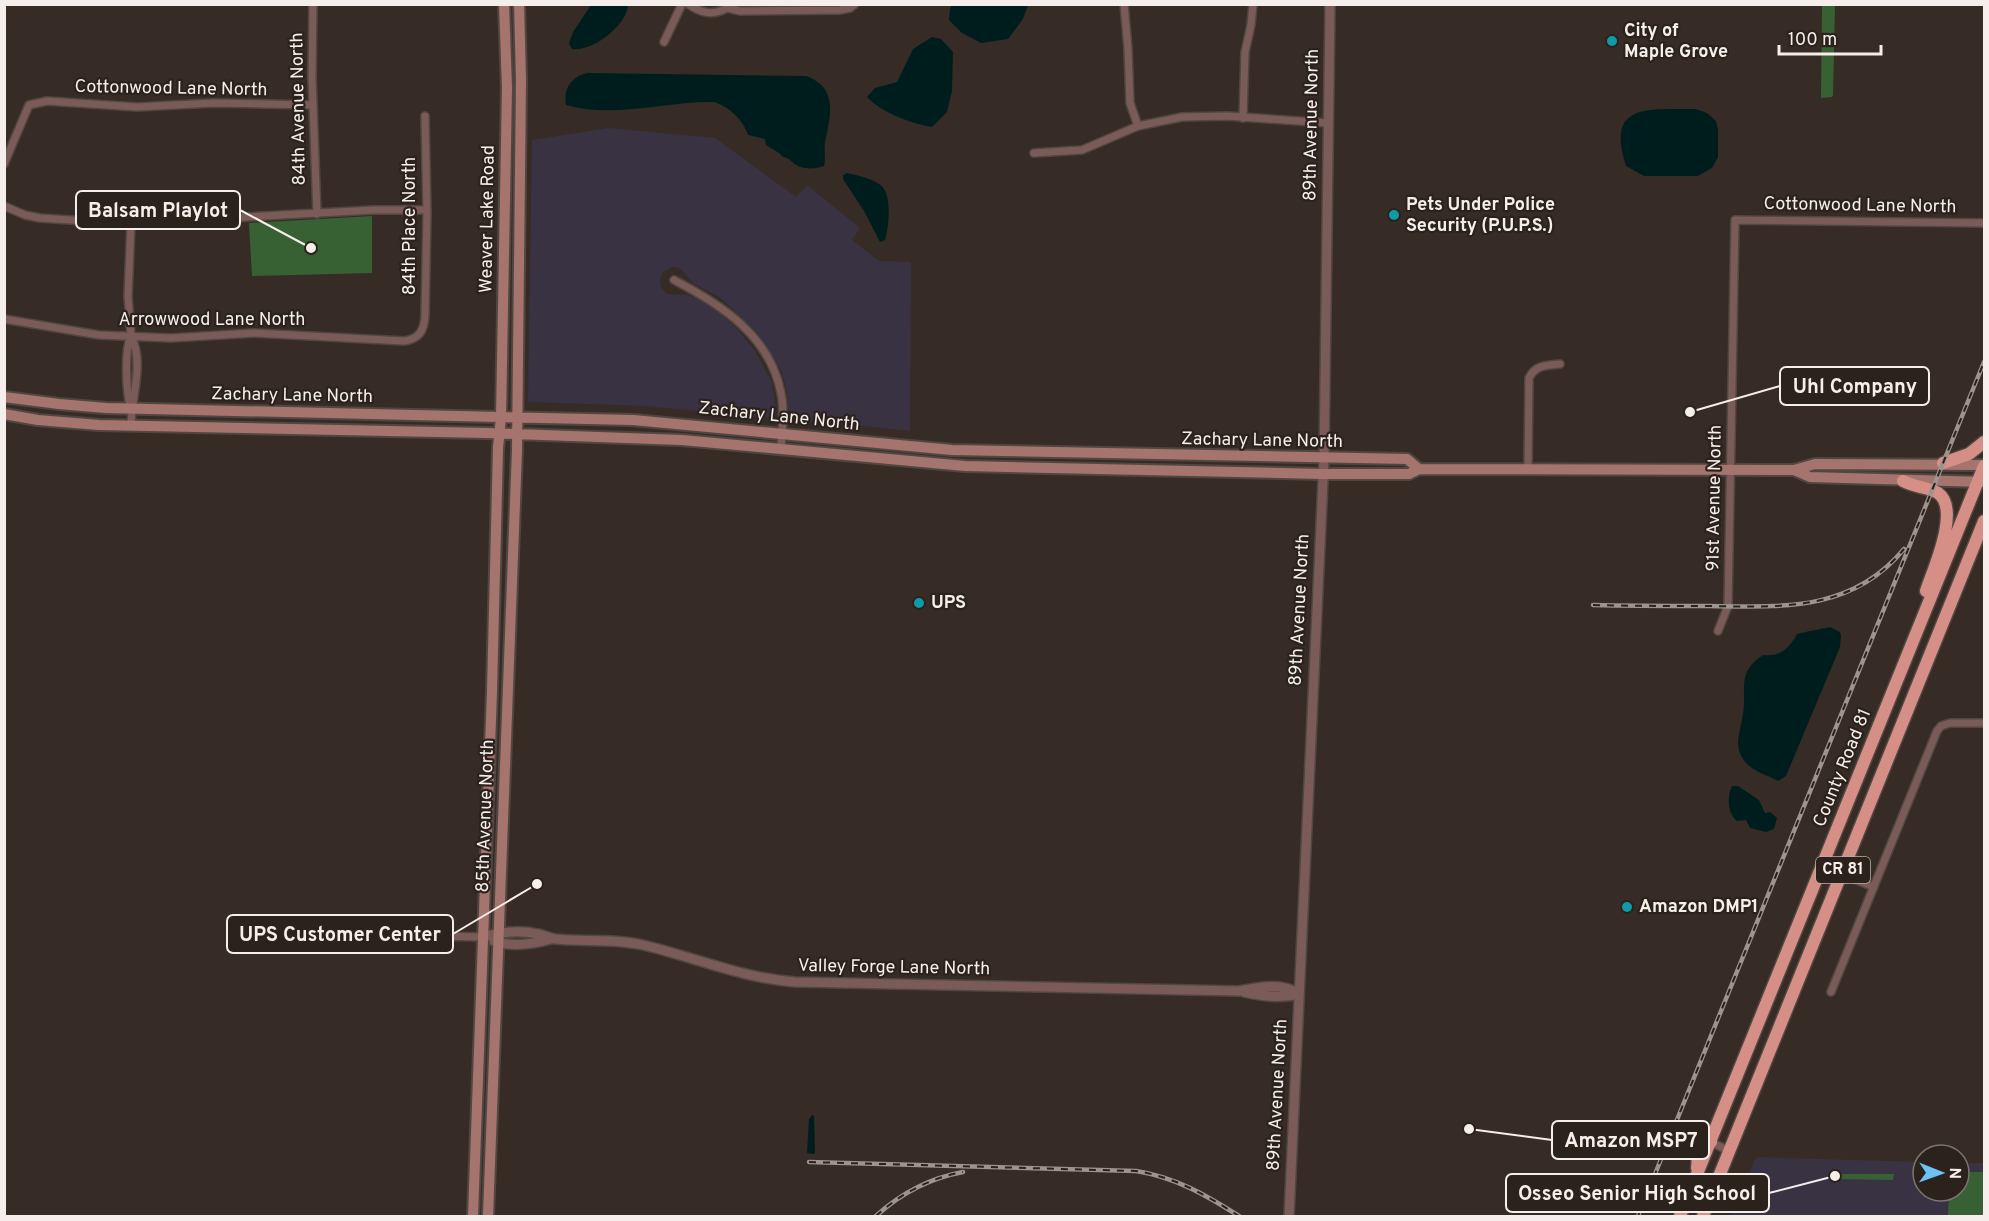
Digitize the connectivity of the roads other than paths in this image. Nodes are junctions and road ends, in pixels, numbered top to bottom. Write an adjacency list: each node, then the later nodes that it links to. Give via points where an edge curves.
1 (313, 4): 13 (street, 84th Avenue North)
2 (504, 4): 34 (main road, Weaver Lake Road, via 507,88)
3 (519, 4): 35 (main road, Weaver Lake Road)
4 (682, 4): 12 (street)
5 (688, 4): 10 (street, via 699,12 709,13 719,13)
6 (855, 4): 11 (street, via 840,10)
7 (1124, 4): 17 (street, via 1130,103)
8 (1253, 4): 15 (street, via 1245,52)
9 (1330, 4): 16 (street, 89th Avenue North)
10 (726, 6): 11 (street, via 740,11)
11 (791, 7)
12 (664, 42)
13 (313, 105): 19 (street, Cottonwood Lane North, via 138,107 47,101 29,105); 22 (street, 84th Avenue North)
14 (425, 116): 21 (street, 84th Place North)
15 (1244, 118): 16 (street); 17 (street, via 1182,117)
16 (1328, 123): 44 (street, 89th Avenue North)
17 (1138, 126): 18 (street, via 1082,150)
18 (1034, 153)
19 (4, 164)
20 (4, 206): 25 (street, via 40,218)
21 (427, 210): 22 (street); 28 (street, 84th Place North, via 425,316)
22 (317, 214): 25 (street)
23 (1735, 220): 24 (street, Cottonwood Lane North); 49 (street, 91st Avenue North)
24 (1984, 223)
25 (131, 224): 29 (street)
26 (674, 280): 38 (street, via 720,306 757,342 781,393)
27 (4, 319): 29 (street, Arrowwood Lane North, via 79,333)
28 (420, 335): 29 (street, Arrowwood Lane North, via 404,341 254,333)
29 (131, 336): 32 (street, via 136,370)
30 (1560, 364): 47 (street, via 1539,367 1529,378)
31 (4, 397): 32 (main road, Zachary Lane North)
32 (131, 409): 34 (main road, Zachary Lane North); 36 (street)
33 (4, 414): 36 (main road, Zachary Lane North, via 55,422)
34 (501, 417): 35 (main road, Zachary Lane North); 39 (main road, Weaver Lake Road)
35 (516, 417): 37 (main road, Zachary Lane North, via 633,420); 40 (main road, 85th Avenue North)
36 (131, 426): 39 (main road, Zachary Lane North)
37 (726, 428): 38 (main road, Zachary Lane North); 41 (main road, via 680,430)
38 (782, 433): 43 (street); 44 (main road, Zachary Lane North, via 952,450)
39 (500, 434): 40 (main road, Zachary Lane North); 64 (main road, 85th Avenue North)
40 (516, 435): 41 (main road, Zachary Lane North); 65 (main road, 85th Avenue North)
41 (666, 439): 43 (main road, Zachary Lane North)
42 (1984, 442): 45 (highway, via 1969,454)
43 (781, 448): 51 (main road, Zachary Lane North, via 965,466)
44 (1324, 459): 48 (main road, Zachary Lane North, via 1407,459); 51 (street, 89th Avenue North)
45 (1943, 463): 46 (main road, Zachary Lane North); 50 (main road, Zachary Lane North, via 1815,464)
46 (1984, 465): 53 (highway, County Road 81 / CR 81)
47 (1528, 468): 48 (main road, Zachary Lane North); 49 (main road, Zachary Lane North)
48 (1419, 469): 51 (main road, Zachary Lane North, via 1409,474)
49 (1730, 470): 50 (main road, Zachary Lane North); 57 (street, 91st Avenue North, via 1728,606)
50 (1794, 470): 52 (main road, Zachary Lane North, via 1810,477)
51 (1323, 474): 67 (street, 89th Avenue North)
52 (1902, 481): 53 (main road, Zachary Lane North); 58 (highway, via 1937,492 1948,510)
53 (1981, 482): 58 (highway, County Road 81 / CR 81)
54 (1984, 521): 56 (highway, CR 81)
55 (1984, 531): 56 (highway)
56 (1958, 589): 61 (highway, CR 81)
57 (1718, 631)
58 (1910, 650): 60 (highway, County Road 81 / CR 81)
59 (1984, 723): 62 (street, via 1941,726)
60 (1822, 866): 61 (street); 68 (highway, County Road 81 / CR 81)
61 (1841, 873): 62 (street); 69 (highway, CR 81)
62 (1874, 887): 66 (street)
63 (383, 935): 64 (street, Valley Forge Lane North)
64 (483, 937): 65 (street, Valley Forge Lane North); 71 (main road, 85th Avenue North)
65 (498, 937): 67 (street, Valley Forge Lane North, via 536,943 553,939 642,945 747,975 795,982 1239,990 1290,997); 72 (main road, 85th Avenue North)
66 (1831, 992)
67 (1299, 994): 73 (street, 89th Avenue North)
68 (1711, 1142): 69 (street); 70 (highway, County Road 81 / CR 81); 70 (highway, via 1674,1129 1695,1145)
69 (1729, 1151): 75 (highway, CR 81)
70 (1696, 1178): 74 (highway, County Road 81 / CR 81)
71 (473, 1216)
72 (488, 1216)
73 (1289, 1216)
74 (1680, 1216)
75 (1703, 1216)

